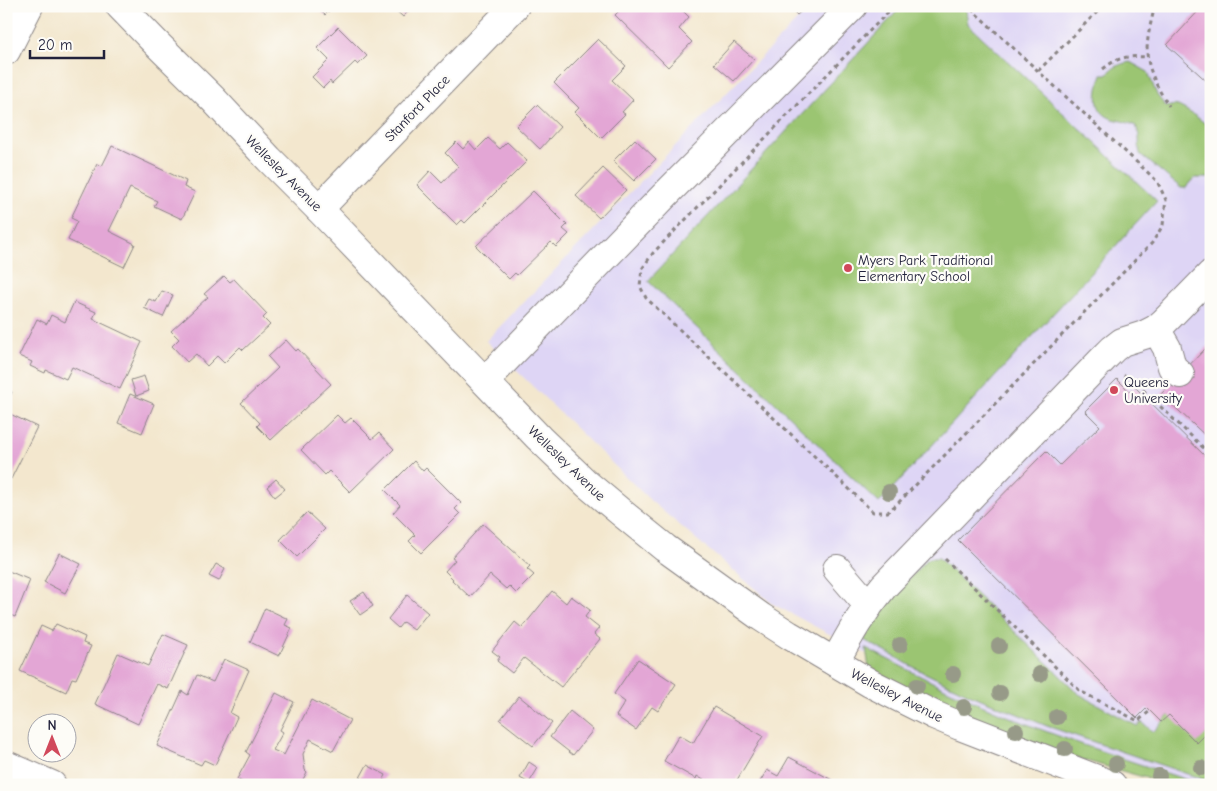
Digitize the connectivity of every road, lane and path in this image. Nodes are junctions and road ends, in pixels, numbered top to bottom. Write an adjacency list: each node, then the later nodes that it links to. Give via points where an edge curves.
1 (28, 6): 9 (street)
2 (120, 6): 14 (street, Wellesley Avenue)
3 (515, 6): 14 (street, Stanford Place)
4 (853, 6): 19 (street, via 664,195)
5 (894, 6): 12 (path, via 653,253 642,269 640,286 646,298 873,512 888,512 899,502 1152,243 1163,225 1166,200 1157,182)
6 (968, 6): 12 (path)
7 (1103, 6): 12 (path)
8 (1156, 6): 10 (path, via 1150,26)
9 (6, 51)
10 (1148, 57): 11 (path, via 1114,60); 13 (path, via 1161,95)
11 (1102, 69)
12 (1038, 71)
13 (1169, 106)
14 (319, 209): 19 (street, Wellesley Avenue)
15 (1211, 274): 16 (street, via 1164,322)
16 (1161, 338): 17 (street, via 1184,354); 21 (street, via 1144,335 1122,342 1113,349)
17 (1186, 368)
18 (1119, 372): 20 (path, via 1139,386)
19 (486, 381): 24 (street, Wellesley Avenue, via 587,484 665,548 761,616)
20 (1211, 455)
21 (927, 541): 23 (street); 25 (path, via 1080,691 1138,721)
22 (837, 569): 23 (street)
23 (868, 605): 24 (street)
24 (835, 662): 28 (street, Wellesley Avenue, via 942,719)
25 (1150, 711)
26 (6, 765): 27 (street)
27 (52, 785)
28 (1112, 785)

